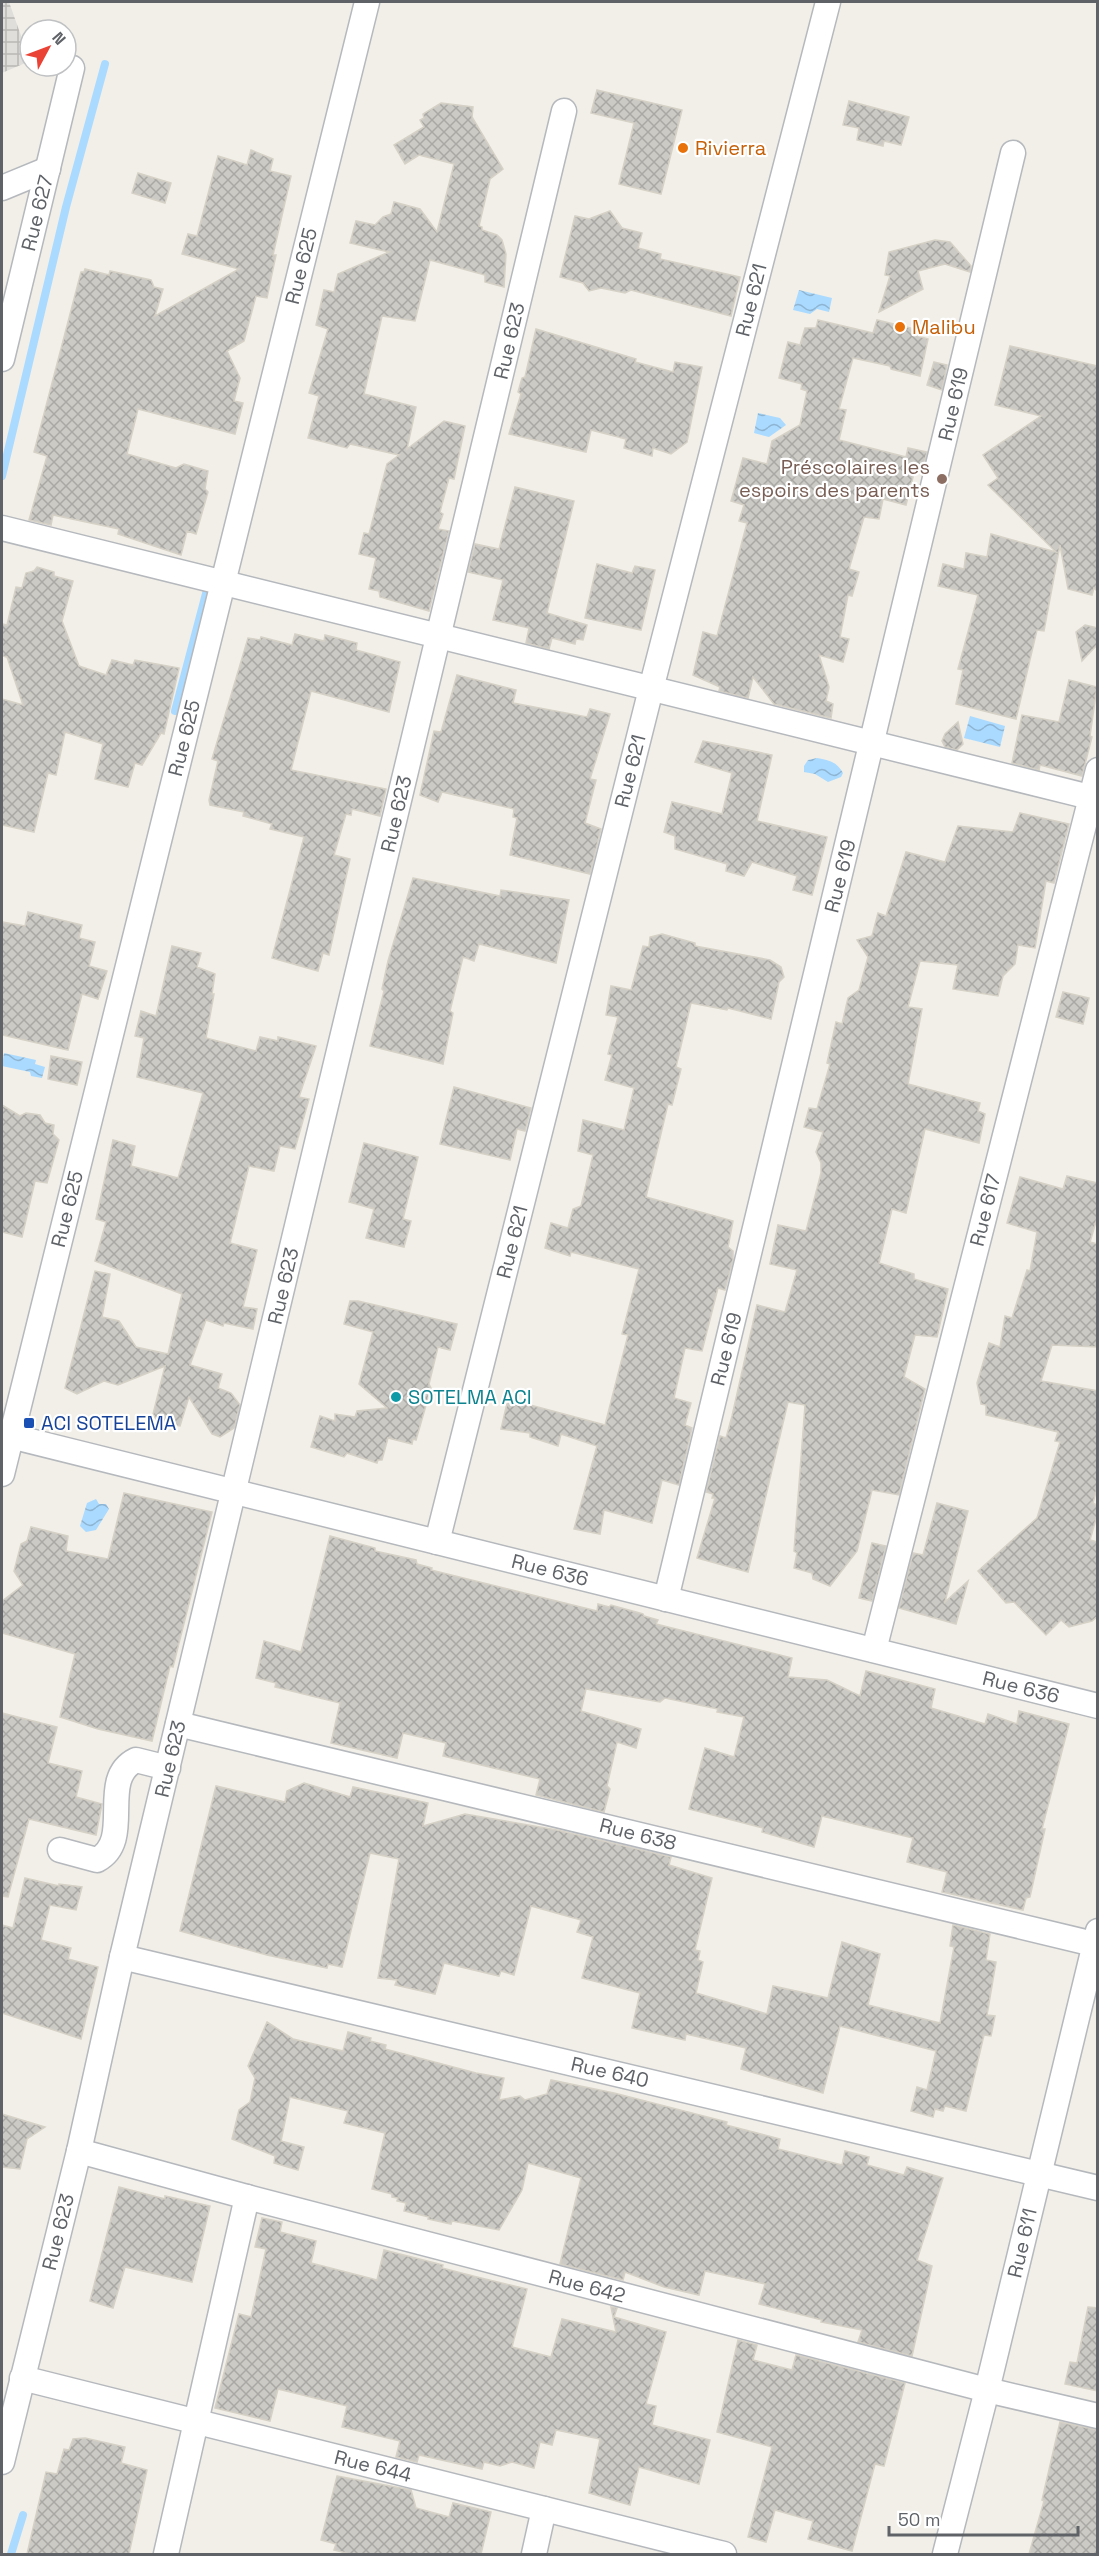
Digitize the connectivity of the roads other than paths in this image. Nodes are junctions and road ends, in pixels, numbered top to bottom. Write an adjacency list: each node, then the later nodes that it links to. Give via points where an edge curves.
1 (367, 2): 10 (street, Rue 625)
2 (828, 2): 12 (street, Rue 621)
3 (70, 78): 6 (street, Rue 627)
4 (564, 111): 11 (street, Rue 623)
5 (1013, 153): 13 (street, Rue 619)
6 (48, 169): 7 (street); 8 (street, Rue 627)
7 (2, 188)
8 (2, 359)
9 (2, 528): 10 (street)
10 (223, 583): 11 (street); 16 (street, Rue 625)
11 (438, 637): 12 (street); 18 (street, Rue 623)
12 (651, 689): 13 (street); 19 (street, Rue 621)
13 (872, 743): 15 (street); 20 (street, Rue 619)
14 (1098, 770): 15 (street, Rue 617)
15 (1094, 798): 21 (street, Rue 617)
16 (6, 1435): 17 (street, Rue 625); 18 (street, Rue 636)
17 (2, 1474)
18 (234, 1491): 19 (street, Rue 636); 23 (street, Rue 623)
19 (437, 1542): 20 (street, Rue 636)
20 (666, 1599): 21 (street, Rue 636)
21 (874, 1650): 22 (street, Rue 636)
22 (1098, 1706)
23 (178, 1724): 24 (street, Rue 623); 26 (street, Rue 638)
24 (168, 1768): 25 (street, via 136,1760 126,1764 119,1775 114,1844 108,1854 97,1860); 27 (street, Rue 623)
25 (60, 1850)
26 (1096, 1940): 29 (street, Rue 611)
27 (122, 1957): 28 (street, Rue 623); 29 (street, Rue 640)
28 (79, 2151): 31 (street, Rue 642); 32 (street, Rue 623)
29 (1038, 2173): 30 (street, Rue 640); 33 (street, Rue 611)
30 (1098, 2188)
31 (247, 2197): 33 (street, Rue 642); 35 (street)
32 (22, 2378): 35 (street, Rue 644); 36 (street, Rue 623)
33 (987, 2390): 34 (street, Rue 642); 41 (street, Rue 611)
34 (1098, 2416)
35 (197, 2422): 37 (street, Rue 644); 38 (street)
36 (3, 2449)
37 (544, 2509): 39 (street); 40 (street, Rue 644)
38 (173, 2553)
39 (534, 2554)
40 (724, 2554)
41 (945, 2554)

